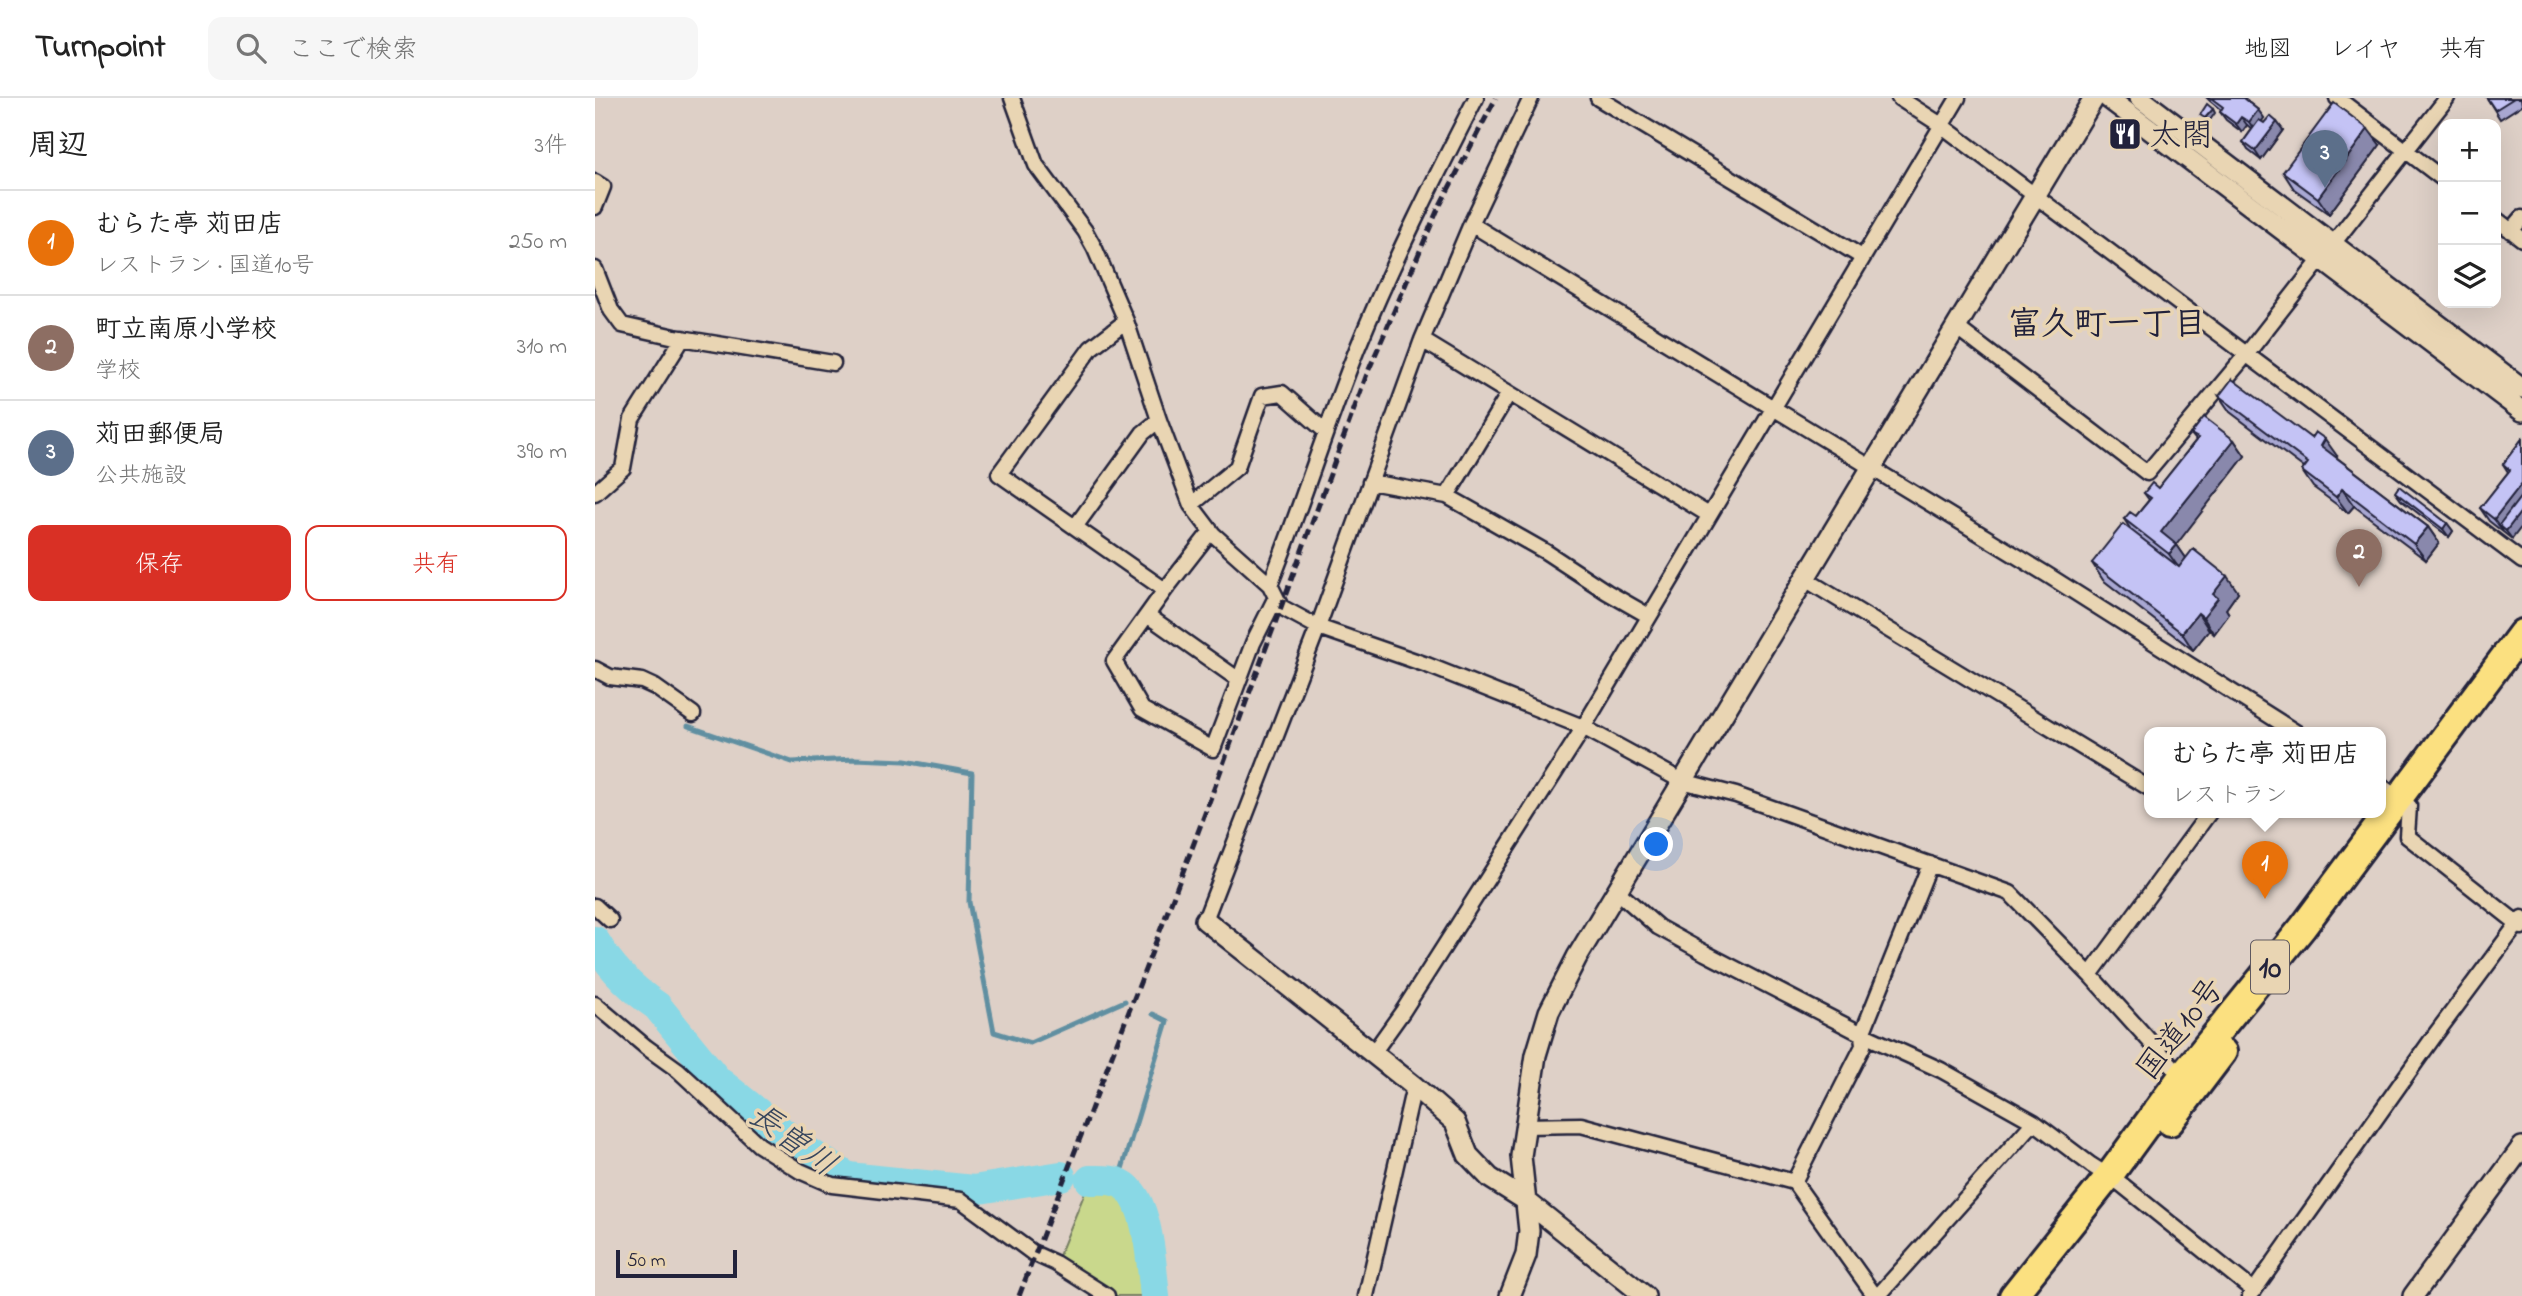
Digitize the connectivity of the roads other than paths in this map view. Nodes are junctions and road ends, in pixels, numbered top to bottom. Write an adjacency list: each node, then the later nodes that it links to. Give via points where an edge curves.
1 (1012, 98): 25 (street, via 1036,165 1085,231)
2 (1476, 98): 36 (street, via 1398,256)
3 (1531, 98): 20 (street)
4 (1598, 98): 23 (street)
5 (1899, 98): 12 (street)
6 (1958, 98): 12 (street)
7 (2094, 98): 16 (street)
8 (2108, 98): 22 (street)
9 (2140, 98): 22 (street)
10 (2337, 98): 13 (street)
11 (2447, 98): 13 (street)
12 (1941, 125): 16 (street); 23 (street)
13 (2405, 150): 14 (street); 22 (street)
14 (2438, 175)
15 (595, 182): 17 (street, via 603,187)
16 (2035, 196): 26 (street); 29 (street)
17 (595, 207)
18 (2522, 218): 21 (street)
19 (2501, 223): 21 (street)
20 (1471, 224): 28 (street); 33 (street)
21 (2517, 235)
22 (2326, 251): 29 (street); 31 (street); 34 (street)
23 (1862, 257): 33 (street)
24 (595, 269): 27 (street, via 622,325)
25 (1126, 321): 35 (street); 43 (street, via 1091,348 999,474)
26 (1956, 327): 29 (street, via 2147,472); 37 (street)
27 (683, 338): 30 (street); 39 (street, via 632,419 624,468)
28 (1422, 340): 32 (street); 38 (street)
29 (2246, 355): 45 (street)
30 (833, 363)
31 (2522, 388)
32 (1509, 393): 40 (street); 42 (street)
33 (1773, 406): 37 (street); 42 (street)
34 (2522, 411)
35 (1159, 420): 41 (street); 43 (street, via 1143,433)
36 (1325, 431): 41 (street, via 1282,393 1262,396 1237,467); 48 (street)
37 (1873, 468): 46 (street); 58 (street)
38 (1370, 482): 40 (street); 51 (street)
39 (595, 493)
40 (1447, 496): 50 (street)
41 (1191, 505): 44 (street)
42 (1709, 515): 50 (street)
43 (1075, 527): 47 (street)
44 (1211, 531): 47 (street); 48 (street)
45 (2522, 561)
46 (1805, 579): 59 (street); 60 (street)
47 (1165, 590): 49 (street)
48 (1273, 591): 51 (street, via 1281,607); 55 (street)
49 (1147, 615): 55 (street); 55 (street, via 1114,661 1142,709 1213,749)
50 (1649, 616): 57 (street)
51 (1318, 627): 57 (street); 68 (street)
52 (2522, 633): 61 (highway, 国道10号 / 10)
53 (2522, 662): 61 (highway, 国道10号 / 10)
54 (595, 669): 56 (street, via 610,677 642,681)
55 (1239, 681)
56 (693, 714)
57 (1583, 727): 59 (street); 73 (street)
58 (2273, 727)
59 (1682, 781): 64 (street, via 1736,795); 65 (street)
60 (2144, 784)
61 (2396, 797): 69 (street, via 2407,836)
62 (2201, 818): 70 (street)
63 (2381, 818): 74 (highway, 国道10号 / 10)
64 (1930, 864): 70 (street, via 2010,893); 72 (street)
65 (1617, 891): 72 (street, via 1658,926); 77 (street, via 1549,1012)
66 (595, 906): 67 (street)
67 (610, 920)
68 (1205, 920): 73 (street)
69 (2520, 922): 82 (street)
70 (2090, 975): 74 (street)
71 (595, 1004): 83 (street, via 678,1070 759,1144 800,1171 832,1185 961,1200 1033,1253)
72 (1863, 1034): 76 (street, via 1941,1070); 80 (street, via 1863,1046)
73 (1373, 1053): 75 (street)
74 (2188, 1083): 79 (highway, 国道10号 / 10)
75 (1414, 1086): 81 (street, via 1455,1122 1468,1155 1490,1178); 84 (street)
76 (2034, 1122): 79 (street); 87 (street)
77 (1524, 1126): 80 (street, via 1581,1125); 81 (street)
78 (2522, 1147): 90 (street)
79 (2115, 1180): 82 (street); 88 (highway, 国道10号 / 10); 89 (highway, 国道10号 / 10)
80 (1794, 1182): 87 (street)
81 (1525, 1200): 85 (street, via 1529,1231); 86 (street)
82 (2252, 1293)
83 (1107, 1296)
84 (1366, 1296)
85 (1510, 1296)
86 (1645, 1296)
87 (1876, 1296)
88 (2013, 1296)
89 (2036, 1296)
90 (2413, 1296)

